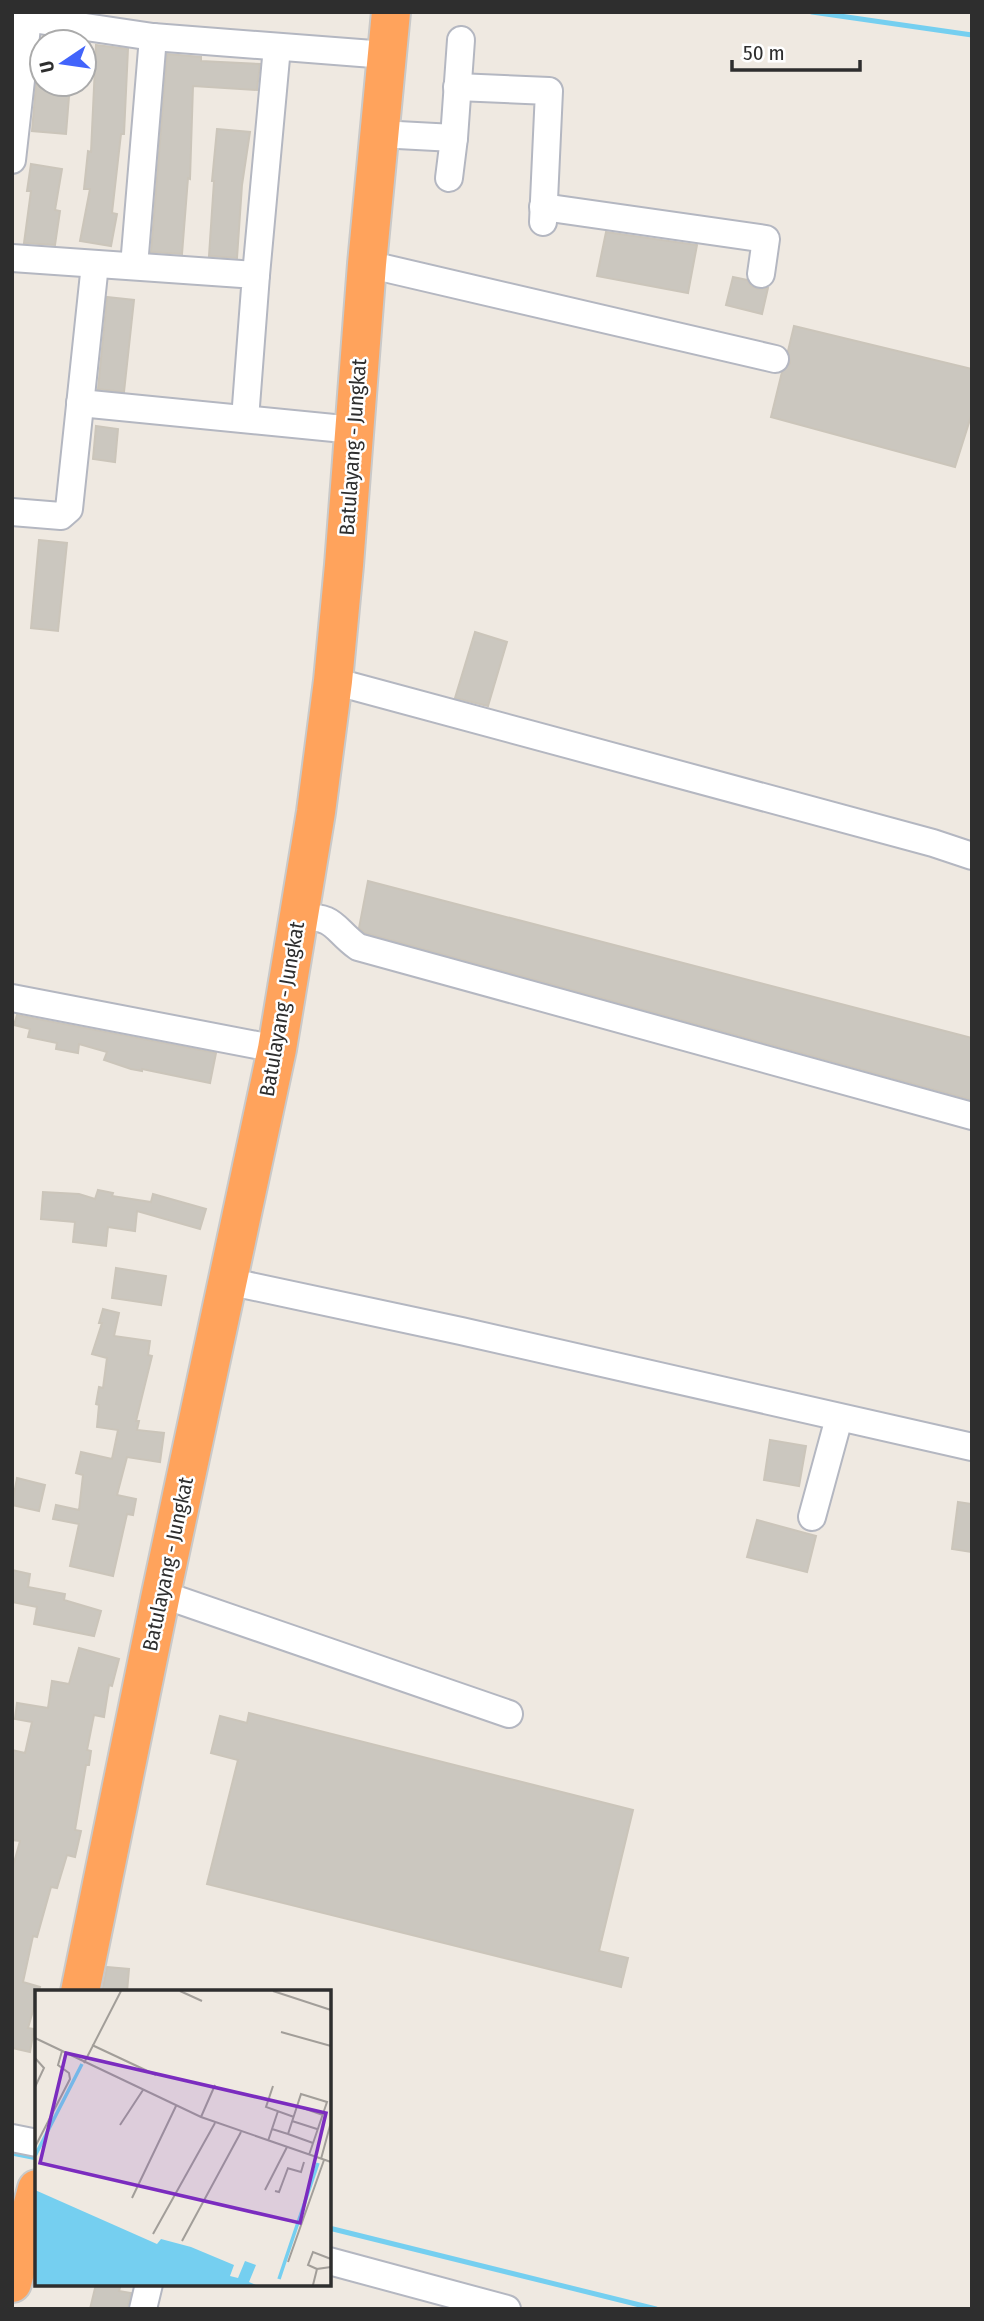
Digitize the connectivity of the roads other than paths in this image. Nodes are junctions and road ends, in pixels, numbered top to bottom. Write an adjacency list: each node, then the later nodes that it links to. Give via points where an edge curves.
1 (391, 12): 6 (highway, Batulayang - Jungkat)
2 (20, 17): 3 (street); 10 (street)
3 (153, 37): 5 (street); 15 (street)
4 (461, 40): 7 (street)
5 (277, 47): 6 (street); 17 (street)
6 (362, 53): 8 (highway, Batulayang - Jungkat)
7 (457, 86): 9 (street); 16 (street, via 549,92 543,215 766,239)
8 (379, 134): 9 (street); 14 (highway, Batulayang - Jungkat)
9 (454, 138): 11 (street)
10 (12, 160)
11 (449, 177)
12 (12, 258): 13 (street)
13 (95, 264): 15 (street); 19 (street)
14 (367, 264): 18 (street); 21 (highway, Batulayang - Jungkat)
15 (134, 266): 17 (street)
16 (761, 274)
17 (257, 275): 20 (street)
18 (775, 359)
19 (80, 403): 20 (street); 22 (street, via 69,509 61,516)
20 (245, 418): 21 (street)
21 (354, 430): 23 (highway, Batulayang - Jungkat)
22 (12, 512)
23 (333, 681): 24 (street); 25 (highway, Batulayang - Jungkat)
24 (972, 856)
25 (299, 917): 27 (highway, Batulayang - Jungkat); 28 (street, via 334,923 358,947)
26 (12, 998): 27 (street)
27 (278, 1049): 29 (highway, Batulayang - Jungkat)
28 (972, 1116)
29 (227, 1281): 30 (street); 33 (highway, Batulayang - Jungkat)
30 (839, 1418): 31 (street); 32 (street)
31 (972, 1447)
32 (812, 1517)
33 (161, 1594): 34 (street); 35 (highway, Batulayang - Jungkat)
34 (509, 1714)
35 (80, 1990)
36 (12, 2138): 37 (street)
37 (35, 2143)
38 (35, 2197): 40 (highway)
39 (331, 2263): 43 (street)
40 (12, 2283)
41 (149, 2286): 42 (street)
42 (143, 2309)
43 (507, 2309)

